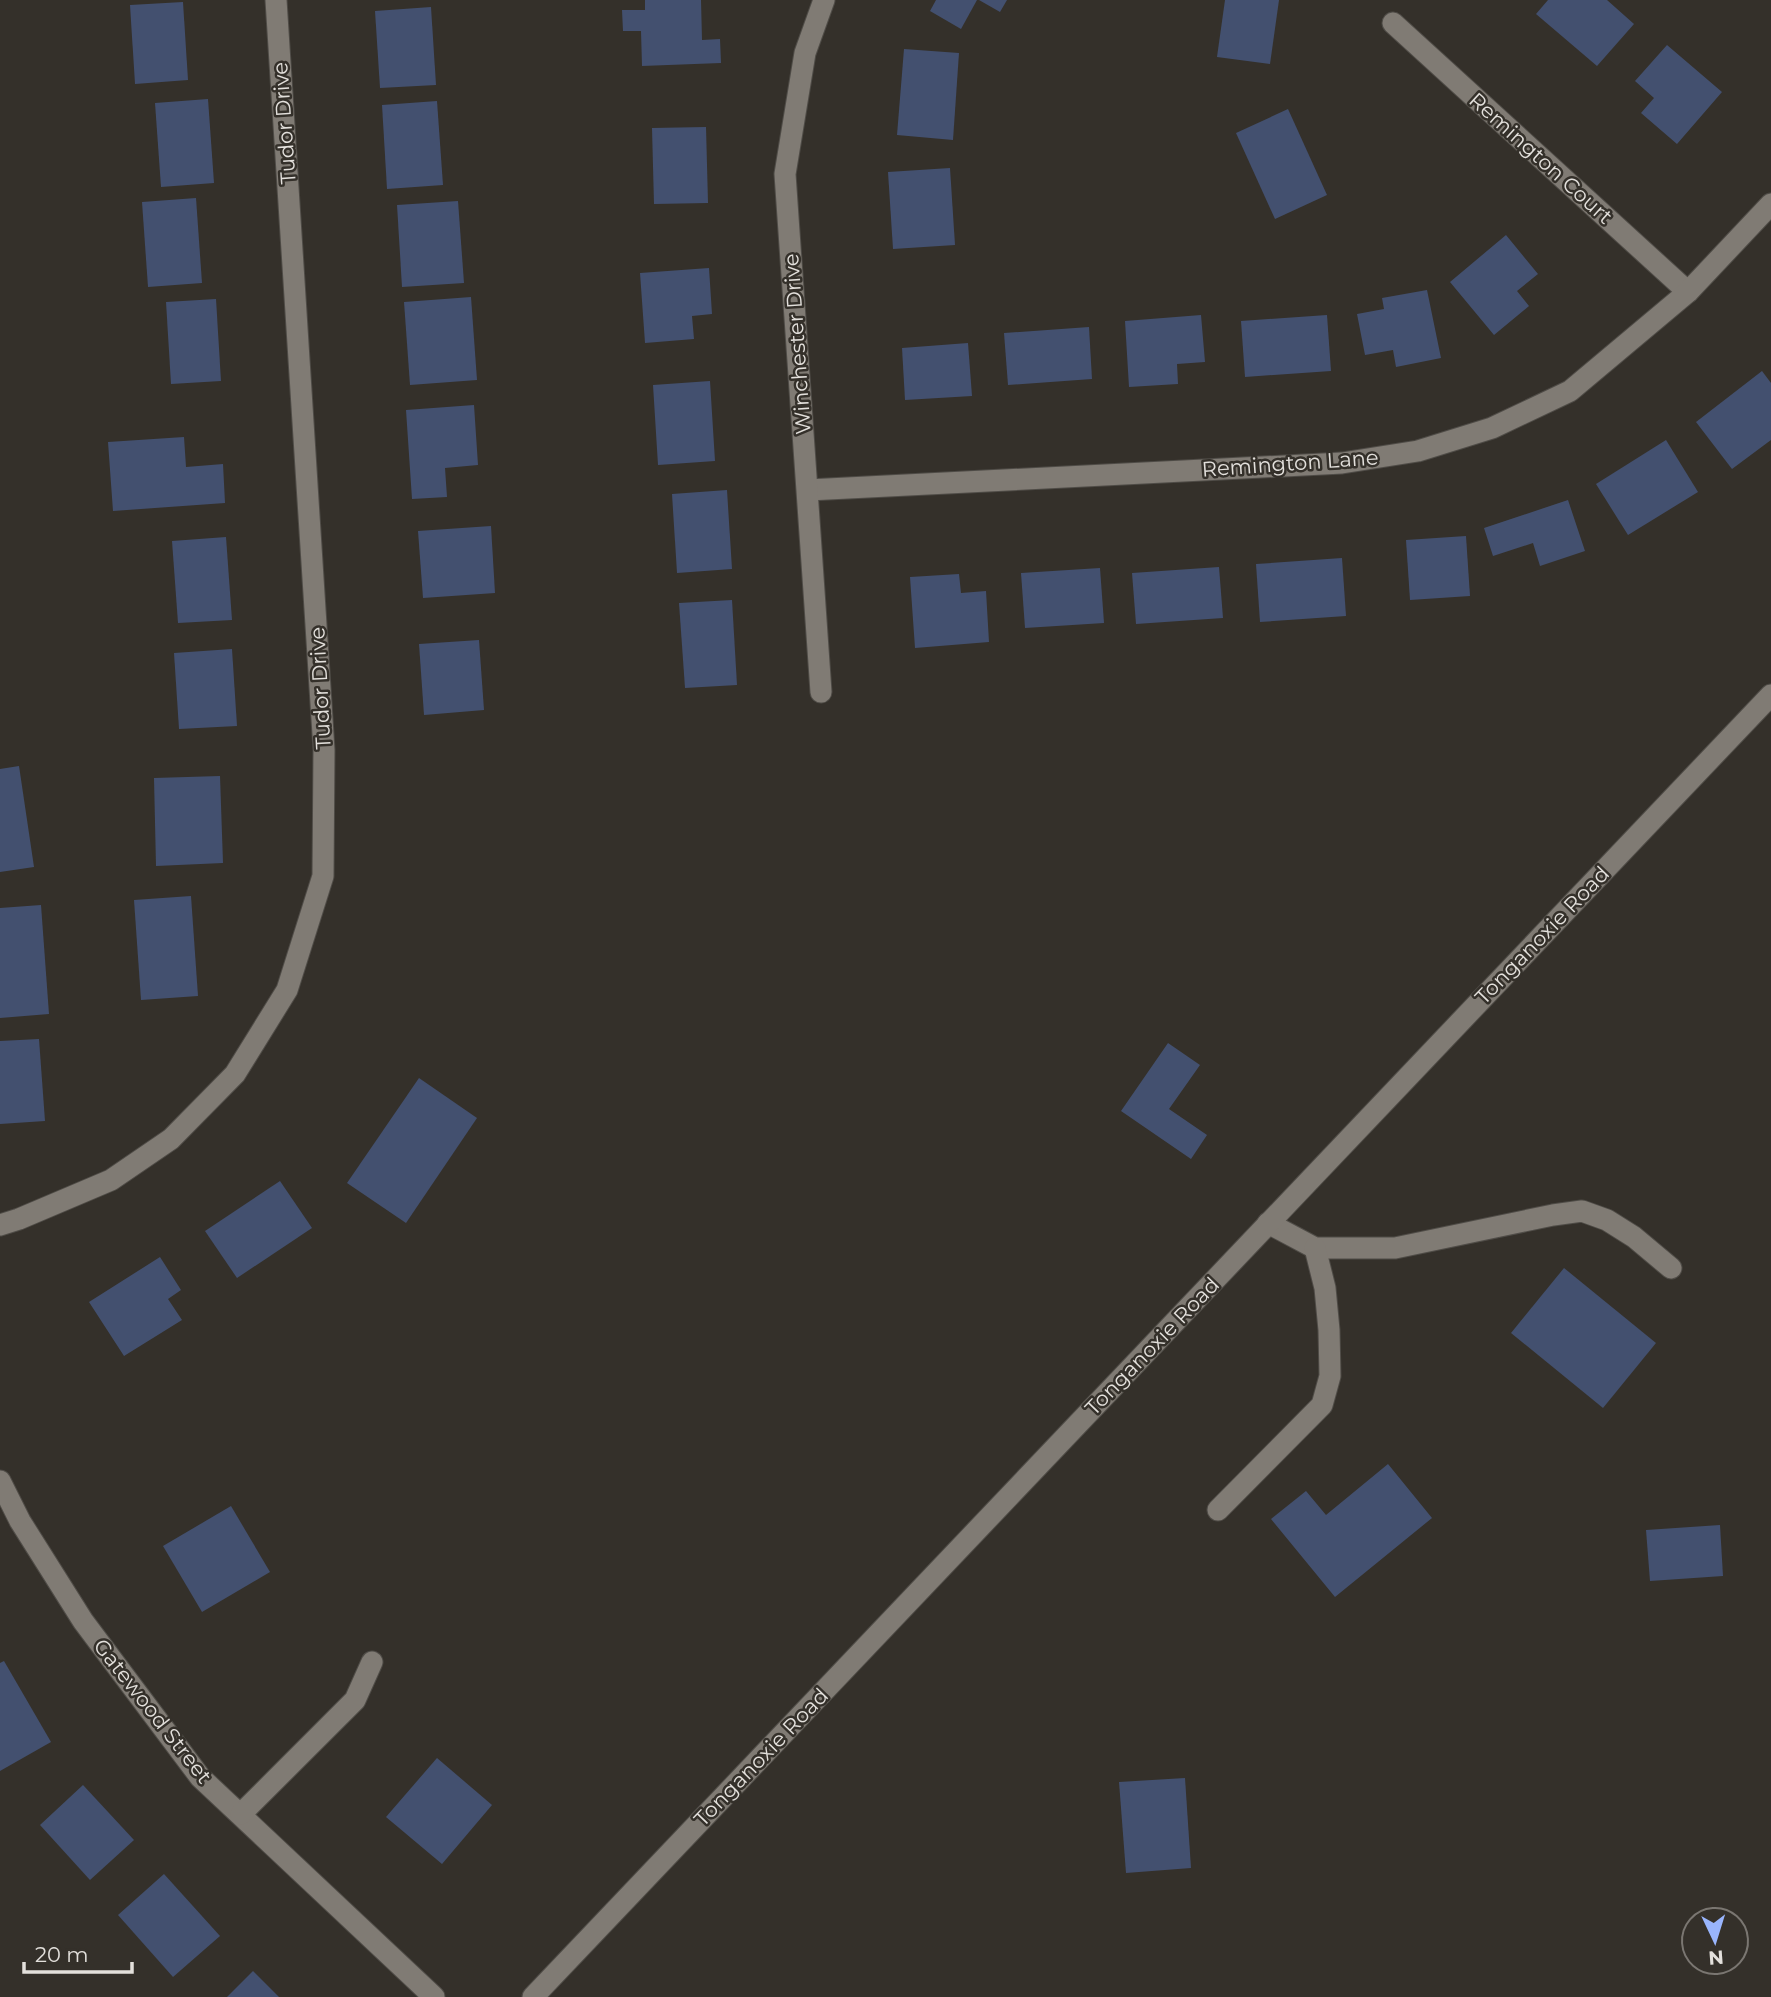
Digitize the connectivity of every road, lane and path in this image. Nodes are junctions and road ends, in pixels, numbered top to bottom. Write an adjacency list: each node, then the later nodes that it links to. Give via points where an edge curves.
1 (276, 0): 10 (street, Tudor Drive, via 324,750 323,876 287,990 235,1074 171,1139 110,1180)
2 (824, 0): 6 (street, Winchester Drive, via 805,53 785,174)
3 (1393, 23): 5 (street, Remington Court)
4 (1771, 204): 5 (street, Remington Lane)
5 (1688, 292): 6 (street, Remington Lane, via 1570,391 1492,428 1418,451 1342,463)
6 (808, 490): 7 (street, Winchester Drive)
7 (821, 692)
8 (1771, 695): 9 (street, Tonganoxie Road)
9 (1268, 1223): 11 (street); 18 (street, Tonganoxie Road)
10 (0, 1225)
11 (1315, 1248): 12 (street, via 1395,1248 1582,1211 1634,1237); 14 (street, via 1329,1330 1330,1376 1322,1405)
12 (1671, 1268)
13 (0, 1481): 16 (street, Gatewood Street, via 83,1620 200,1777)
14 (1218, 1510)
15 (372, 1662): 16 (street, via 355,1700)
16 (241, 1814): 17 (street, Gatewood Street)
17 (434, 1997)
18 (533, 1997)

